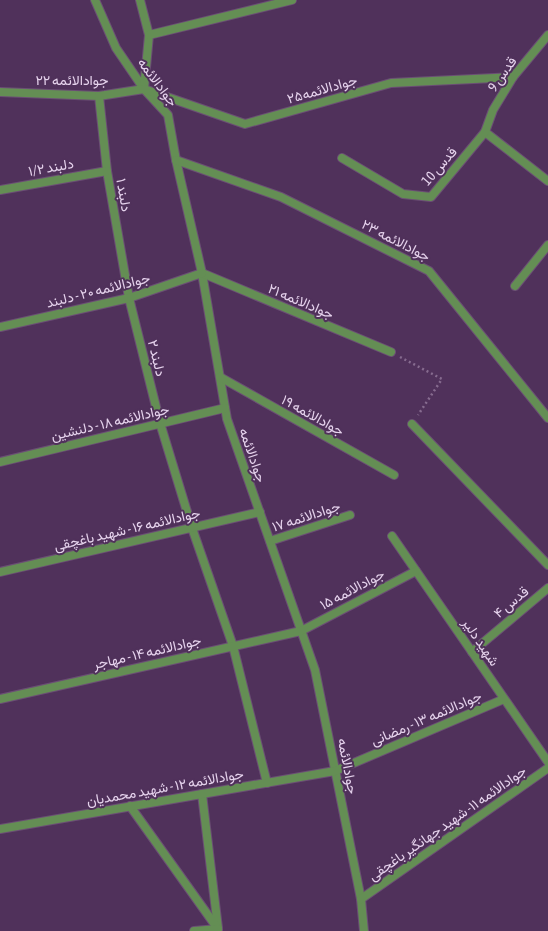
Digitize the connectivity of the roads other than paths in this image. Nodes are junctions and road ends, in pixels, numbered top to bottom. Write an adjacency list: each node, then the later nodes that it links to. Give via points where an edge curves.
1 (95, 0): 7 (street, جوادالائمه, via 116,48)
2 (140, 0): 4 (street)
3 (292, 0): 4 (street)
4 (149, 35): 7 (street)
5 (548, 35): 6 (street, قدس 9)
6 (513, 77): 7 (street, جوادالائمه۲۵, via 392,83 245,124); 10 (street, قدس 9, via 493,110)
7 (144, 89): 9 (street, جوادالائمه ۲۲); 12 (street, جوادالائمه, via 168,115)
8 (0, 92): 9 (street, جوادالائمه ۲۲)
9 (99, 96): 13 (street, دلبند ۱)
10 (485, 132): 11 (street, قدس 10, via 431,197 402,194); 14 (street)
11 (342, 158)
12 (176, 160): 17 (street, جوادالائمه); 24 (street, جوادالائمه ۲۳, via 281,197 429,271)
13 (107, 171): 15 (street, دلبند ۱/۲); 19 (street, دلبند ۱)
14 (548, 181)
15 (0, 190)
16 (548, 245): 18 (street)
17 (202, 273): 19 (street, جوادالائمه ۲۰ - دلبند); 21 (street, جوادالائمه ۲۱); 22 (street, جوادالائمه)
18 (515, 286)
19 (129, 298): 20 (street, جوادالائمه ۲۰ - دلبند); 25 (street, دلبند ۲)
20 (0, 328)
21 (391, 352)
22 (220, 377): 23 (street, جوادالائمه); 28 (street, جوادالائمه ۱۹)
23 (225, 408): 25 (street, جوادالائمه ۱۸ - دلنشین); 29 (street, جوادالائمه)
24 (548, 418)
25 (160, 423): 27 (street, جوادالائمه ۱۸ - دلنشین); 31 (street, دلبند ۲)
26 (412, 424): 34 (street)
27 (0, 462)
28 (394, 475)
29 (260, 512): 31 (street, جوادالائمه ۱۶ - شهید باغچقی); 33 (street, جوادالائمه)
30 (350, 515): 33 (street, جوادالائمه ۱۷)
31 (192, 528): 36 (street, جوادالائمه ۱۶ - شهید باغچقی); 39 (street, دلبند ۲)
32 (392, 536): 35 (street, شهید دلیر)
33 (270, 541): 38 (street, جوادالائمه)
34 (548, 565)
35 (416, 571): 38 (street, جوادالائمه ۱۵); 40 (street, شهید دلیر)
36 (0, 572)
37 (548, 588): 40 (street, قدس ۴)
38 (301, 631): 39 (street, جوادالائمه ۱۴ - مهاجر); 45 (street, جوادالائمه, via 315,670)
39 (233, 646): 41 (street, جوادالائمه ۱۴ - مهاجر); 46 (street, دلبند ۲)
40 (472, 652): 42 (street, شهید دلیر)
41 (0, 699)
42 (504, 699): 43 (street, شهید دلیر); 45 (street, جوادالائمه ۱۳ - رمضانی)
43 (548, 762)
44 (548, 768): 50 (street, جوادالائمه ۱۱- شهید جهانگیر باغچقی)
45 (335, 771): 46 (street, جوادالائمه ۱۲ - شهید محمدیان); 50 (street, جوادالائمه)
46 (267, 783): 47 (street, جوادالائمه ۱۲ - شهید محمدیان)
47 (202, 794): 48 (street, جوادالائمه ۱۲ - شهید محمدیان); 51 (street)
48 (130, 806): 49 (street, جوادالائمه ۱۲ - شهید محمدیان); 51 (street)
49 (0, 829)
50 (361, 899): 53 (street, جوادالائمه)
51 (218, 930): 52 (street)
52 (194, 931)
53 (364, 931)

